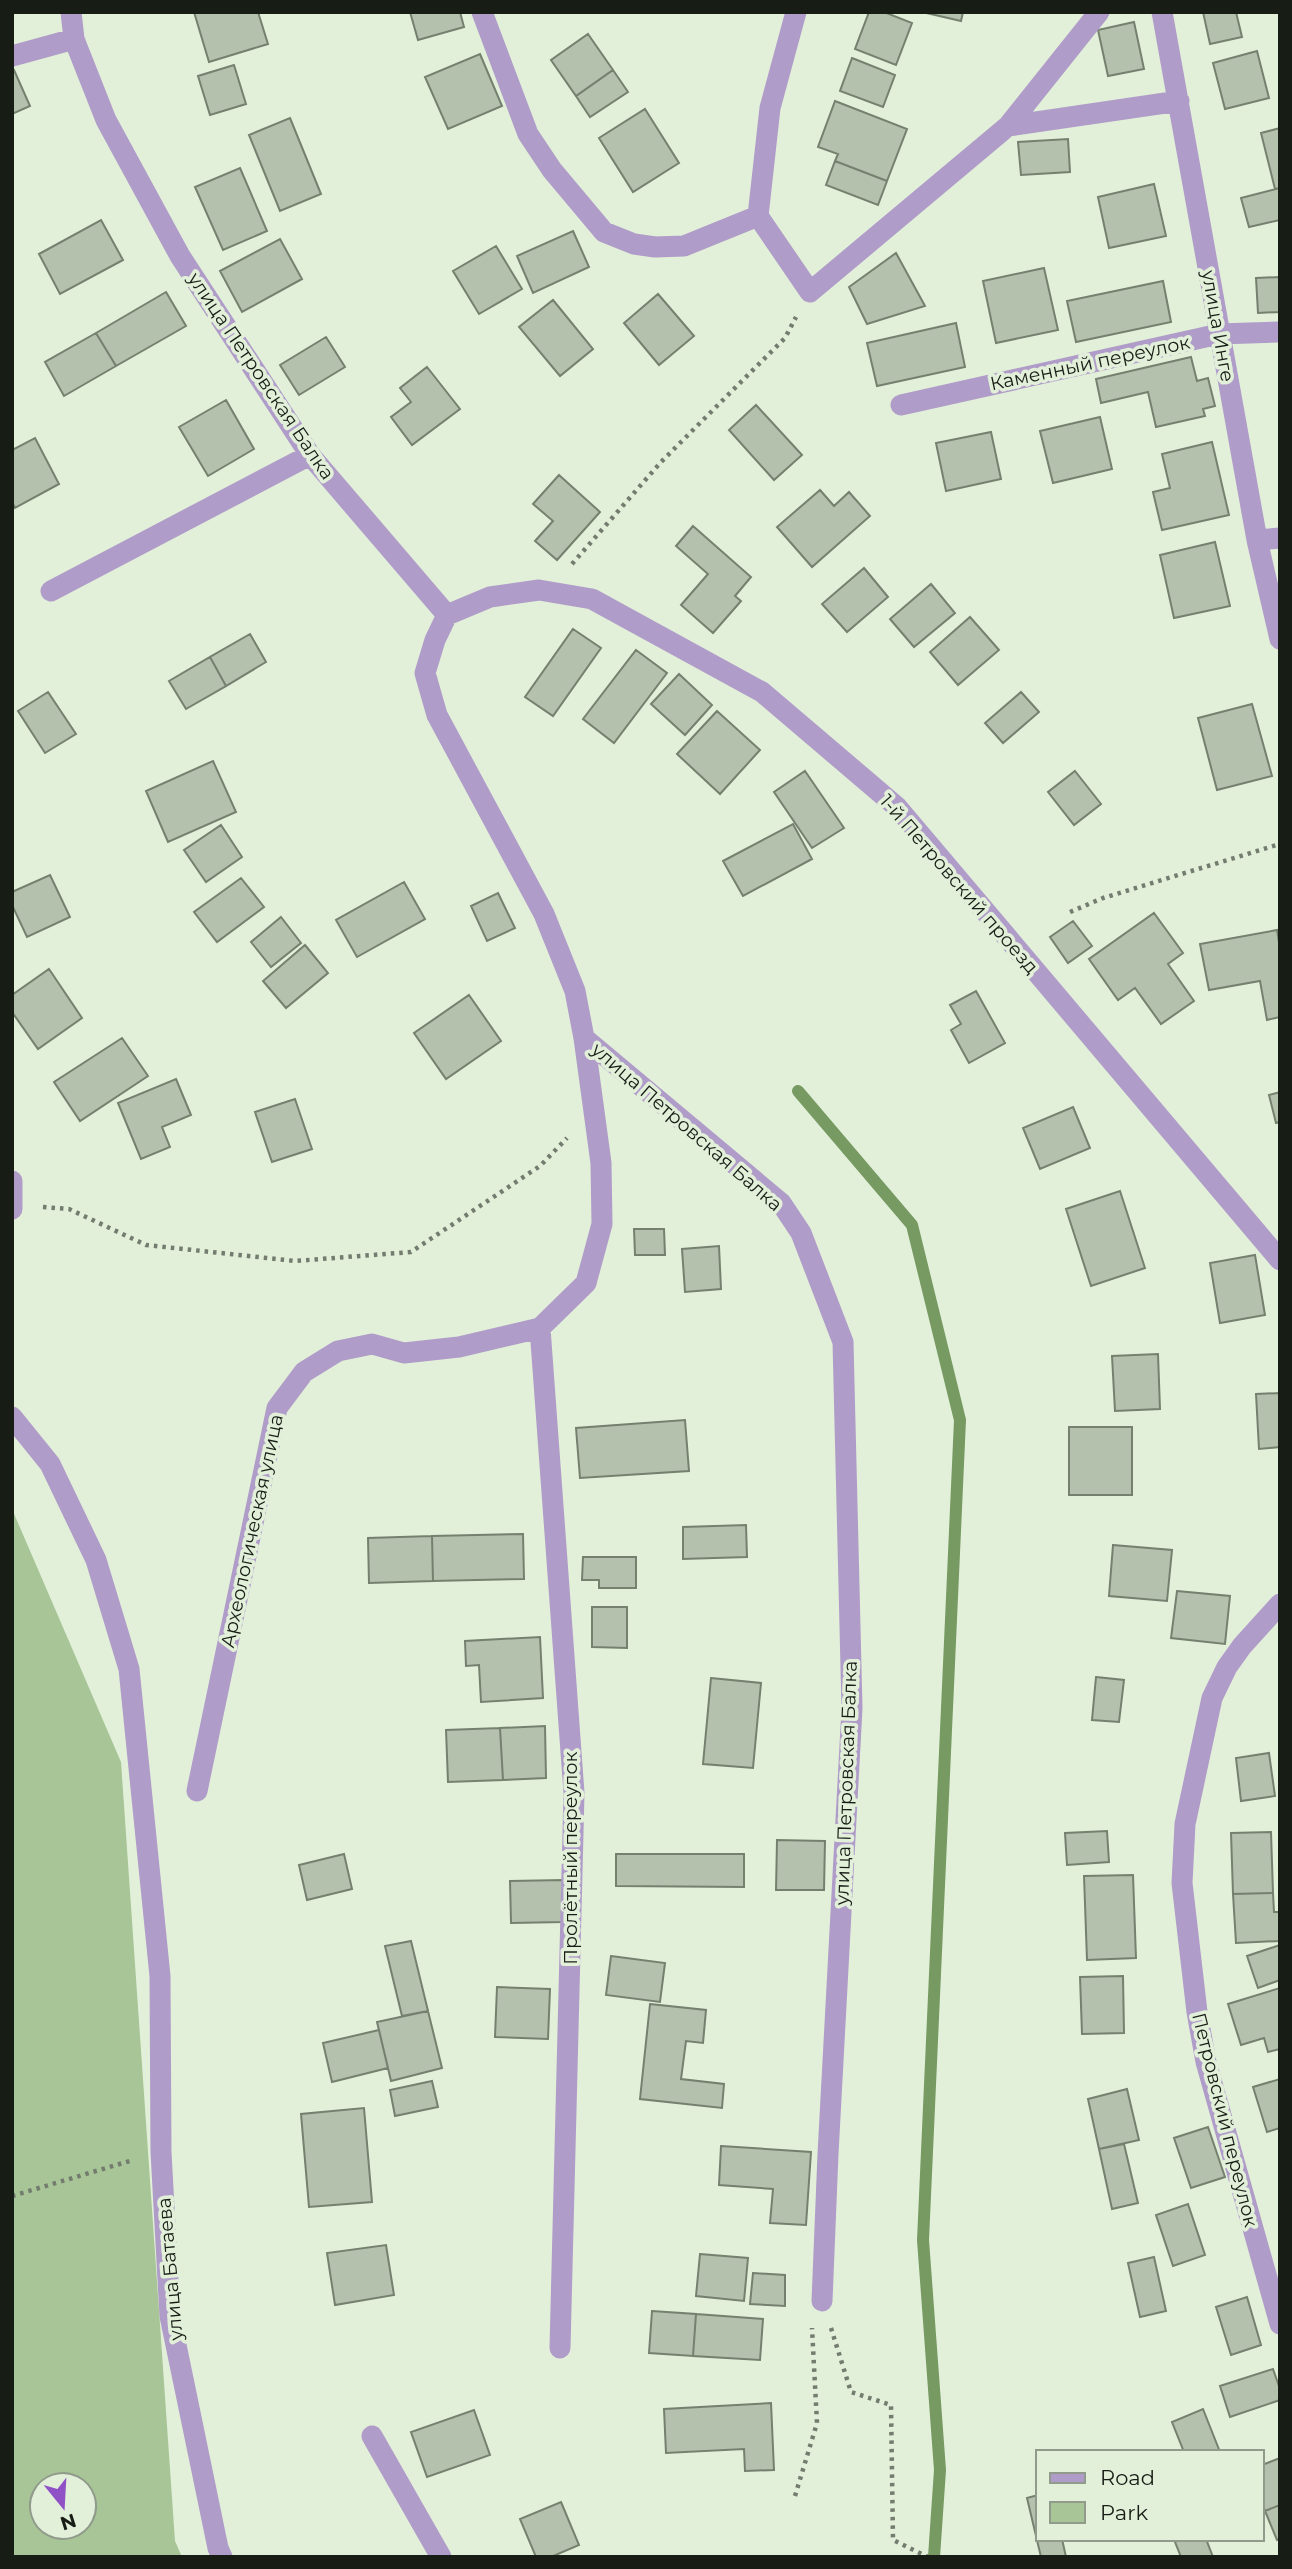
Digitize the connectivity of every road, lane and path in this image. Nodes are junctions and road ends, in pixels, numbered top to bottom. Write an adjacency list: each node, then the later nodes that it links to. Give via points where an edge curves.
1 (71, 12): 6 (street, улица Петровская Балка)
2 (482, 12): 10 (street, via 528,134 604,232 634,244 684,246)
3 (796, 12): 10 (street, via 770,108)
4 (1099, 12): 9 (street)
5 (1161, 12): 8 (street, улица Инге)
6 (74, 39): 7 (street); 15 (street, улица Петровская Балка, via 106,120 180,256)
7 (12, 56)
8 (1179, 101): 9 (street); 13 (street, улица Инге)
9 (1009, 126): 11 (street)
10 (758, 216): 11 (street)
11 (810, 292): 19 (path, via 785,338 661,462)
12 (1280, 332): 13 (street, Каменный переулок)
13 (1219, 334): 14 (street, Каменный переулок); 17 (street, улица Инге)
14 (901, 405)
15 (310, 455): 18 (street); 20 (street, улица Петровская Балка)
16 (1280, 538): 17 (street)
17 (1257, 540): 21 (street, улица Инге)
18 (51, 591)
19 (548, 591): 20 (street, 1-й Петровский проезд, via 490,597); 28 (street, 1-й Петровский проезд, via 592,599 762,692 897,807)
20 (447, 615): 24 (street, улица Петровская Балка, via 425,673 437,715 544,914 575,991)
21 (1280, 639)
22 (1280, 844): 23 (path)
23 (1070, 912)
24 (584, 1038): 25 (street); 35 (street, улица Петровская Балка, via 781,1203 801,1233 843,1342 852,1708)
25 (594, 1111): 27 (path, via 540,1166 411,1252 295,1261 146,1245 69,1209); 29 (street, via 602,1224 586,1283)
26 (12, 1181): 27 (street)
27 (13, 1207)
28 (1280, 1260)
29 (540, 1328): 32 (street, Археологическая улица, via 459,1347 404,1353 372,1344 338,1351 304,1372 277,1408); 37 (street, Пролётный переулок, via 574,1793)
30 (12, 1417): 33 (street, улица Батаева, via 50,1464 96,1560 129,1669 160,1976)
31 (1280, 1604): 36 (street, Петровский переулок, via 1242,1646 1212,1698 1185,1824 1182,1883 1206,2062)
32 (197, 1791)
33 (161, 2152): 34 (path); 40 (street, улица Батаева, via 170,2316)
34 (12, 2196)
35 (822, 2301): 39 (path, via 812,2329 817,2423); 42 (path, via 851,2392 891,2405 893,2540)
36 (1280, 2324)
37 (560, 2348)
38 (372, 2436): 41 (street)
39 (795, 2496)
40 (222, 2557)
41 (441, 2557)
42 (928, 2557)

